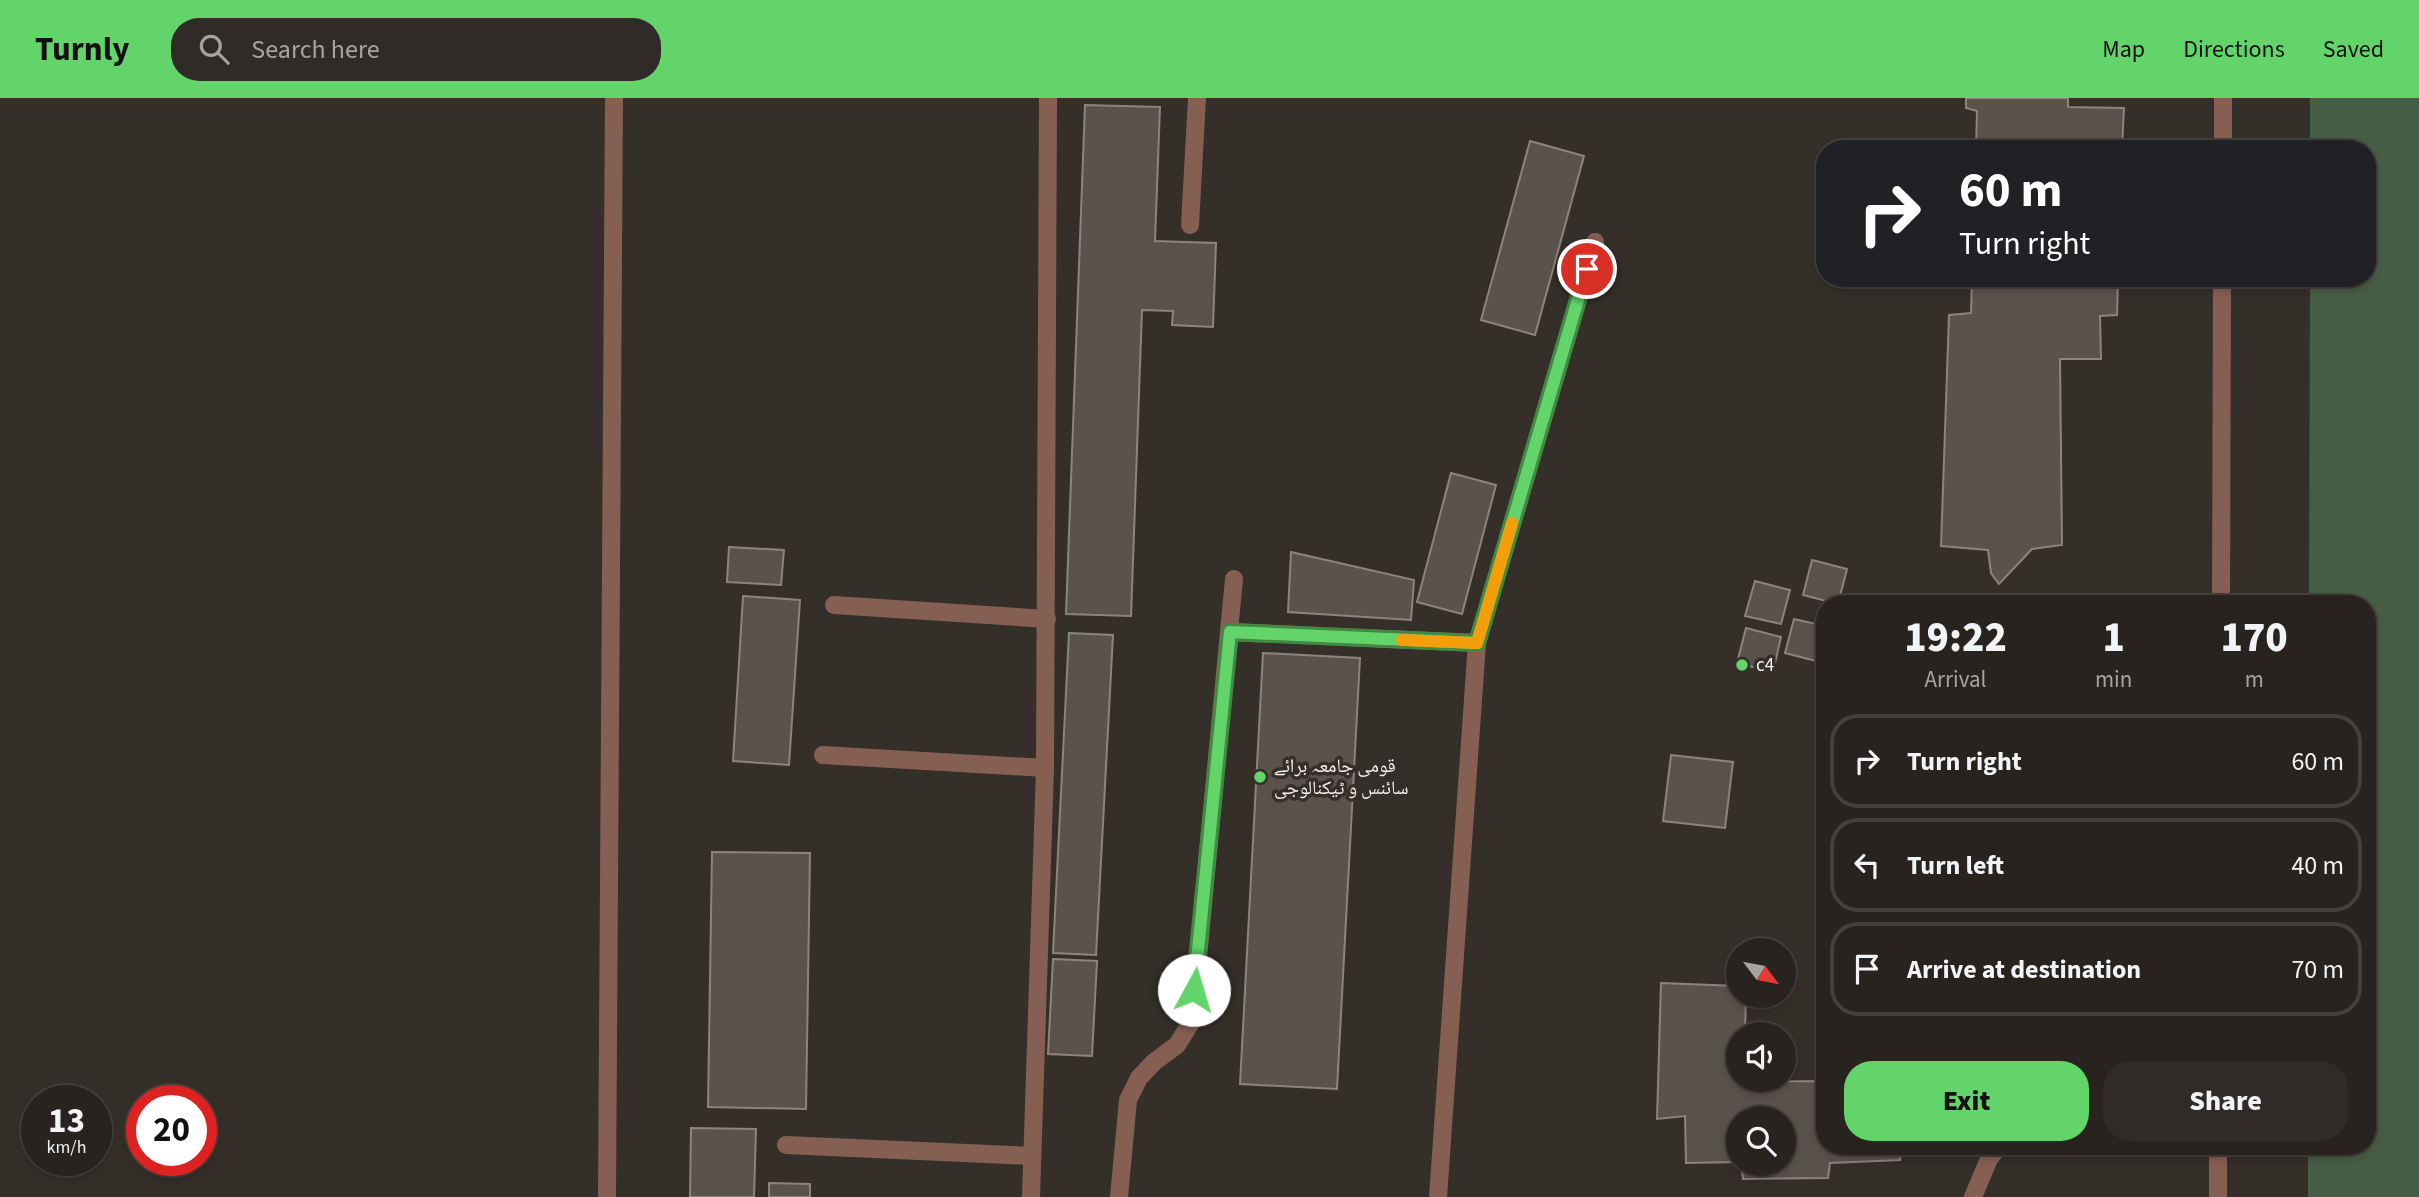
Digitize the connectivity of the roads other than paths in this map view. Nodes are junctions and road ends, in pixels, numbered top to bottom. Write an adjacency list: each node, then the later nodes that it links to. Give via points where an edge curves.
1 (614, 98): 21 (street)
2 (1048, 98): 12 (street)
3 (1197, 98): 6 (street)
4 (2223, 98): 5 (street)
5 (2223, 140)
6 (1190, 225)
7 (1595, 242): 14 (street)
8 (2222, 287): 10 (street)
9 (1234, 579): 13 (street)
10 (2221, 595)
11 (834, 605): 12 (street)
12 (1047, 619): 16 (street)
13 (1230, 632): 14 (street); 23 (street, via 1192,1021 1177,1045 1139,1078 1128,1100)
14 (1477, 643): 24 (street)
15 (823, 755): 16 (street)
16 (1045, 768): 20 (street)
17 (786, 1145): 20 (street)
18 (1992, 1155): 25 (street)
19 (2218, 1155): 26 (street)
20 (1032, 1156): 22 (street)
21 (607, 1197)
22 (1031, 1197)
23 (1119, 1197)
24 (1438, 1197)
25 (1973, 1197)
26 (2218, 1197)

